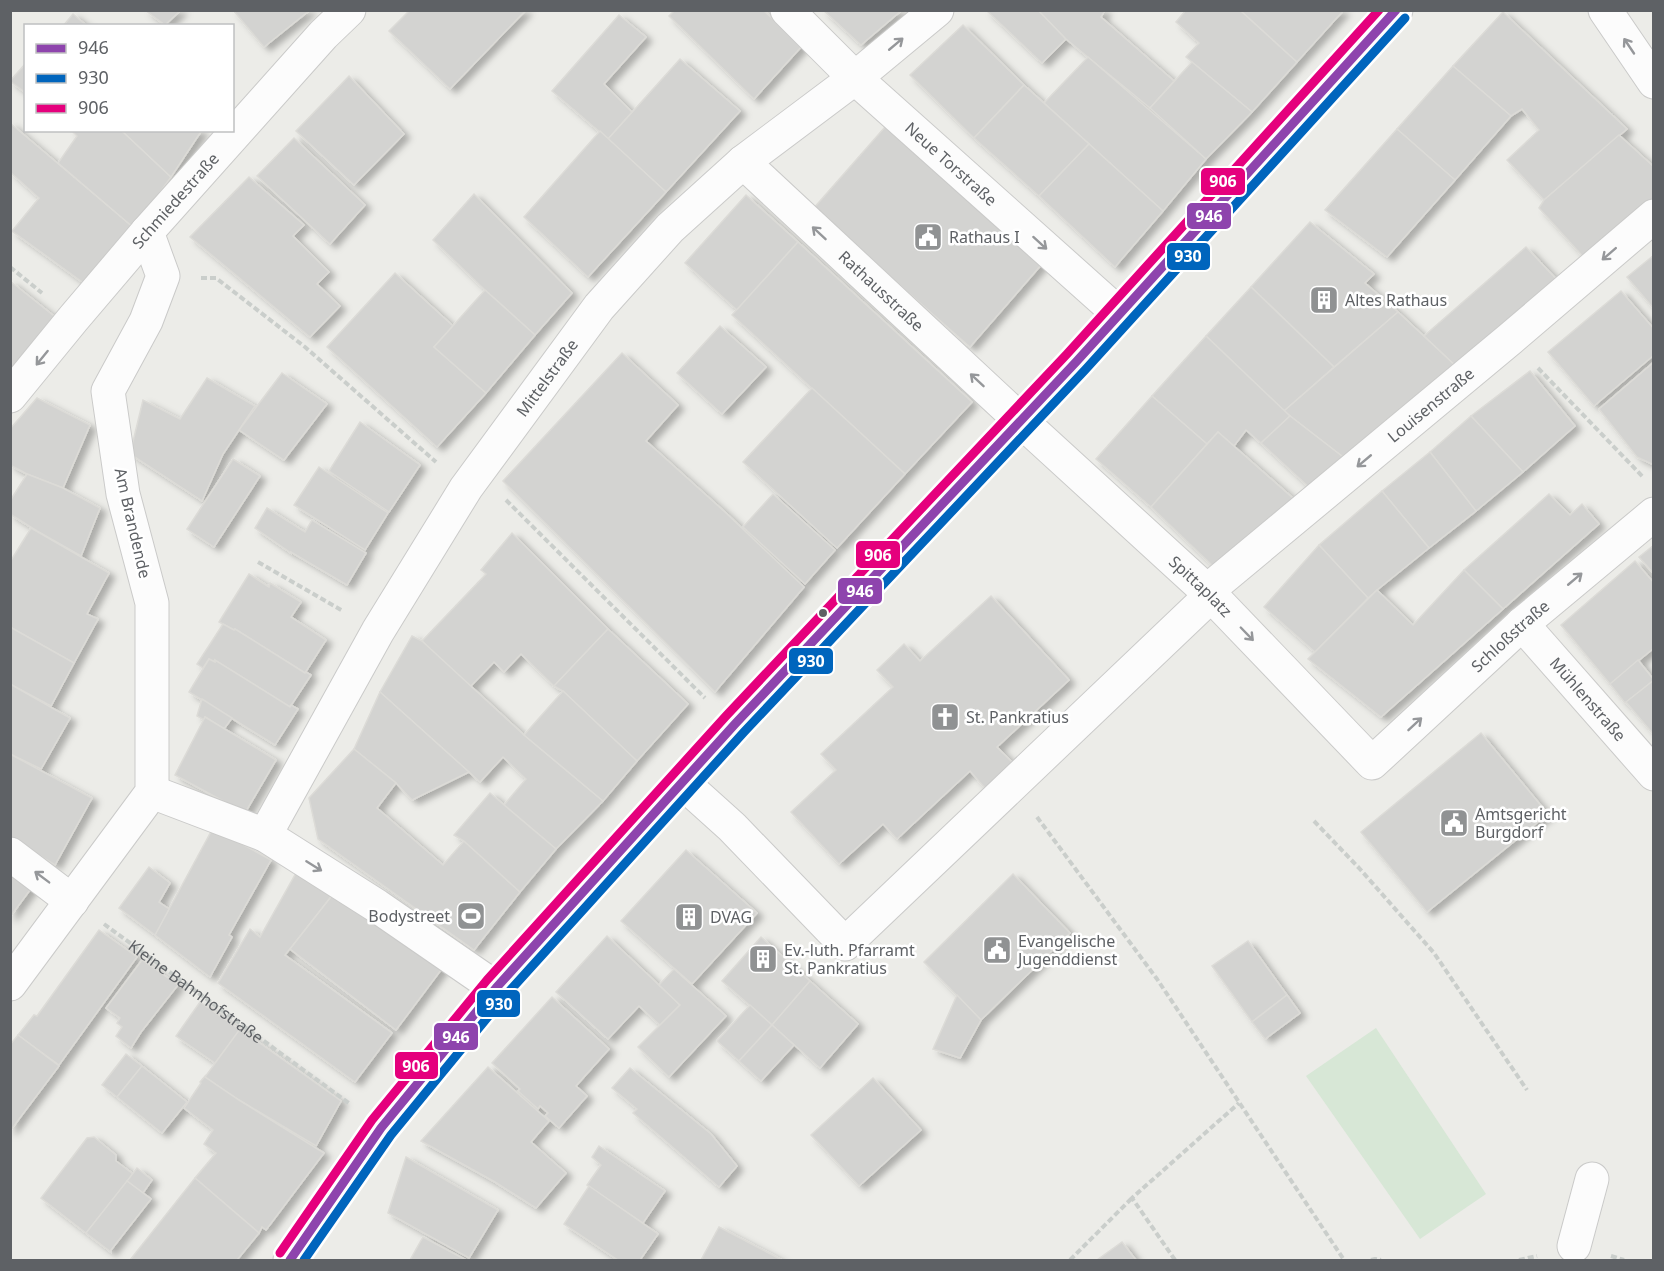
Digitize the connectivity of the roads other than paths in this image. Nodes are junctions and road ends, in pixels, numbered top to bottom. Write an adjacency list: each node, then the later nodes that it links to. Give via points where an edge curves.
1 (350, 10): 10 (street, Schmiedestraße, via 323,35)
2 (788, 10): 6 (street, Neue Torstraße)
3 (937, 10): 6 (street, Mittelstraße, one-way to 3)
4 (1396, 10): 11 (street)
5 (1605, 10): 7 (street, one-way to 5)
6 (855, 78): 8 (street, Mittelstraße); 11 (street, Neue Torstraße, one-way to 11)
7 (1653, 82)
8 (743, 162): 13 (street, Rathausstraße, one-way to 8); 21 (street, Mittelstraße, via 670,228 598,308 466,488 378,631)
9 (1653, 216): 15 (street, Louisenstraße, one-way to 15)
10 (147, 232): 12 (street, Schmiedestraße, one-way to 12); 20 (street, Am Brandende, via 163,276 146,321 108,391 123,494 152,603)
11 (1119, 314): 13 (street)
12 (10, 396)
13 (1020, 420): 15 (street, Spittaplatz); 19 (street)
14 (1653, 514): 16 (street, Schloßstraße, one-way to 14)
15 (1209, 594): 17 (street, Spittaplatz, one-way to 17); 19 (street, Louisenstraße, via 845,944 732,827)
16 (1522, 624): 17 (street, Schloßstraße, one-way to 16); 18 (street, Mühlenstraße)
17 (1372, 764)
18 (1653, 774)
19 (682, 782): 25 (street)
20 (152, 792): 21 (street); 23 (street)
21 (265, 835): 25 (street, one-way to 25)
22 (10, 854): 23 (street, one-way to 22)
23 (72, 901): 24 (street)
24 (10, 984)
25 (496, 988): 28 (street, via 381,1128)
26 (1592, 1179): 27 (street)
27 (1574, 1246)
28 (290, 1260)

